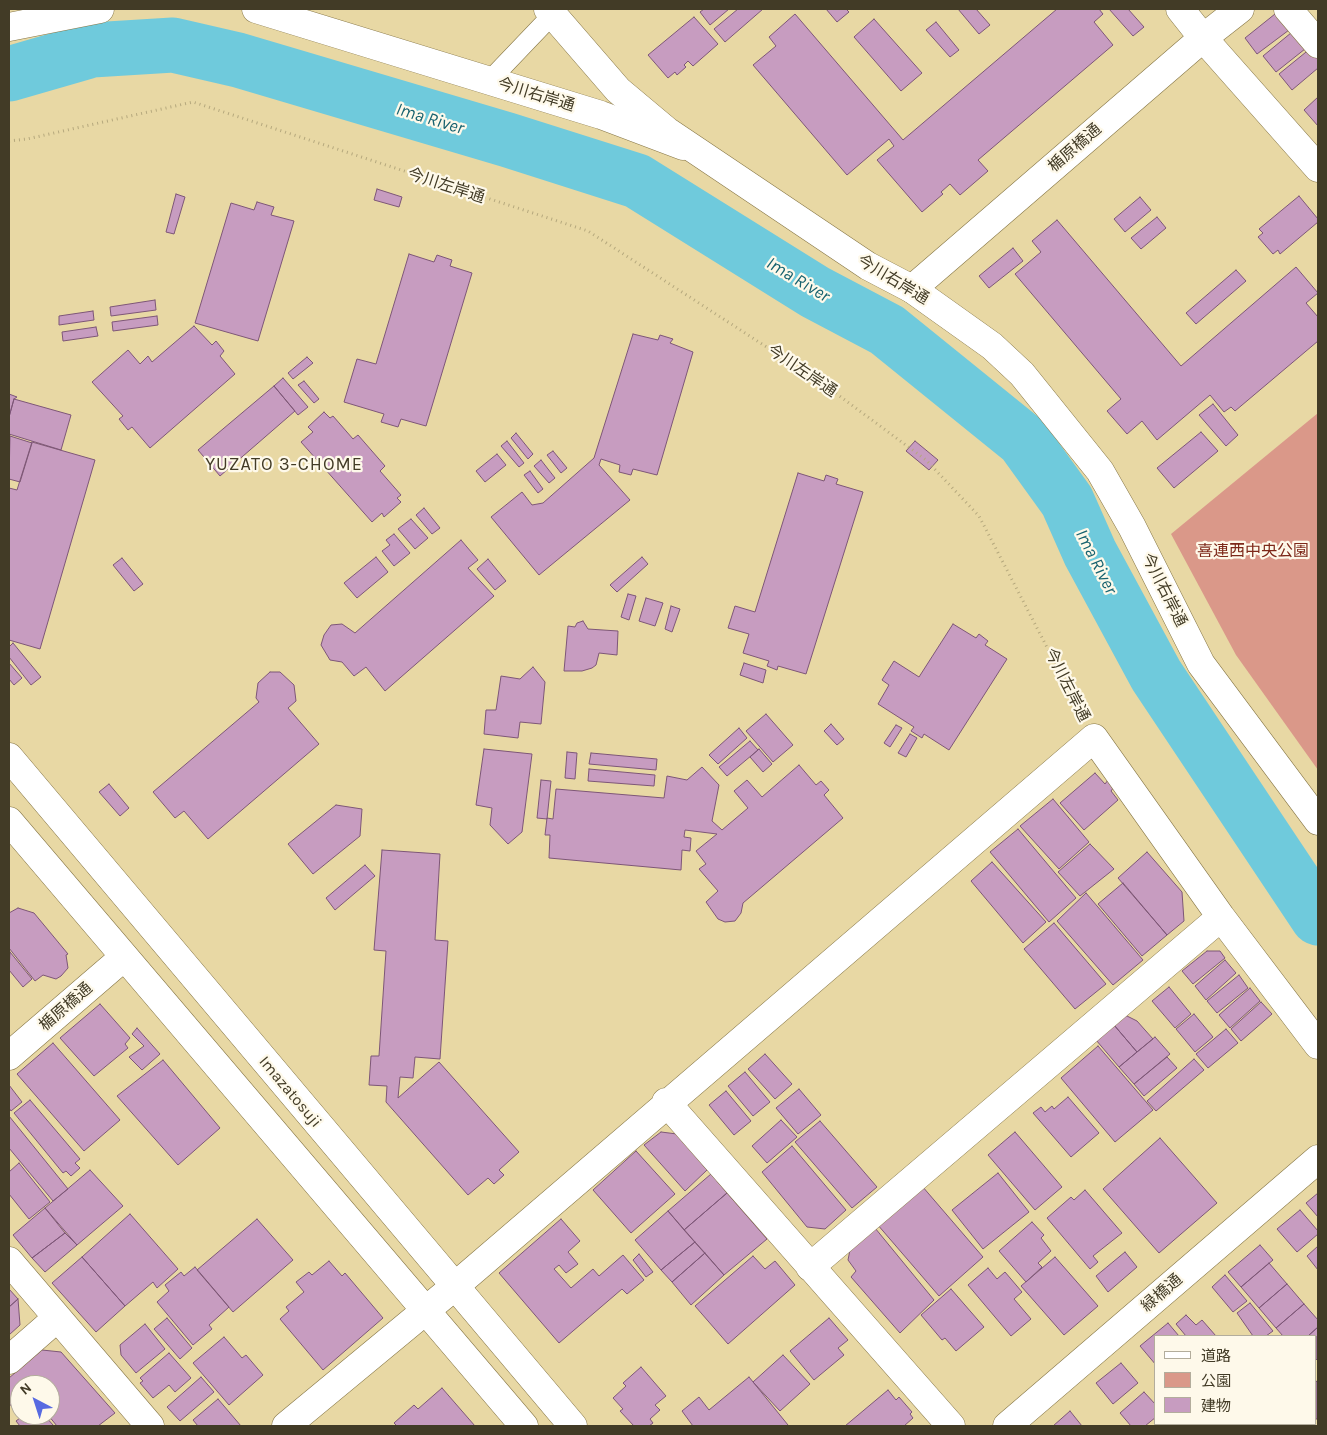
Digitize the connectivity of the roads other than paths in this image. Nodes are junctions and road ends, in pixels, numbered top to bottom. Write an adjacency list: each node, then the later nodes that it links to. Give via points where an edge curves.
1 (100, 9): 7 (street)
2 (256, 9): 10 (street, 今川右岸通)
3 (1180, 9): 8 (street)
4 (1240, 9): 8 (street, 楯原橋通)
5 (1288, 9): 9 (street)
6 (551, 11): 10 (lane); 11 (street, via 618,90)
7 (15, 20)
8 (1203, 38): 12 (street); 13 (street, 楯原橋通)
9 (1318, 44)
10 (489, 81): 11 (street, 今川右岸通, via 601,115)
11 (694, 151): 13 (street, 今川右岸通, via 868,266)
12 (1318, 168)
13 (912, 289): 16 (street, 今川右岸通, via 992,346 1022,374 1100,471 1201,664)
14 (9, 757): 25 (street, Imazatosuji)
15 (9, 820): 18 (street)
16 (1318, 821)
17 (1221, 917): 19 (street, 今川左岸通); 21 (street, 今川左岸通, via 1094,738); 24 (street)
18 (124, 958): 20 (street, 楯原橋通); 26 (street)
19 (1318, 1045)
20 (9, 1056)
21 (666, 1102): 24 (street); 25 (street)
22 (1318, 1159): 34 (street, 緑橋通)
23 (9, 1261): 27 (street)
24 (810, 1267): 33 (street)
25 (454, 1287): 26 (street); 32 (street, Imazatosuji)
26 (426, 1310): 30 (street); 31 (street)
27 (58, 1318): 28 (street); 29 (street)
28 (9, 1360)
29 (150, 1426)
30 (286, 1426)
31 (524, 1426)
32 (573, 1426)
33 (951, 1426)
34 (1007, 1426)

